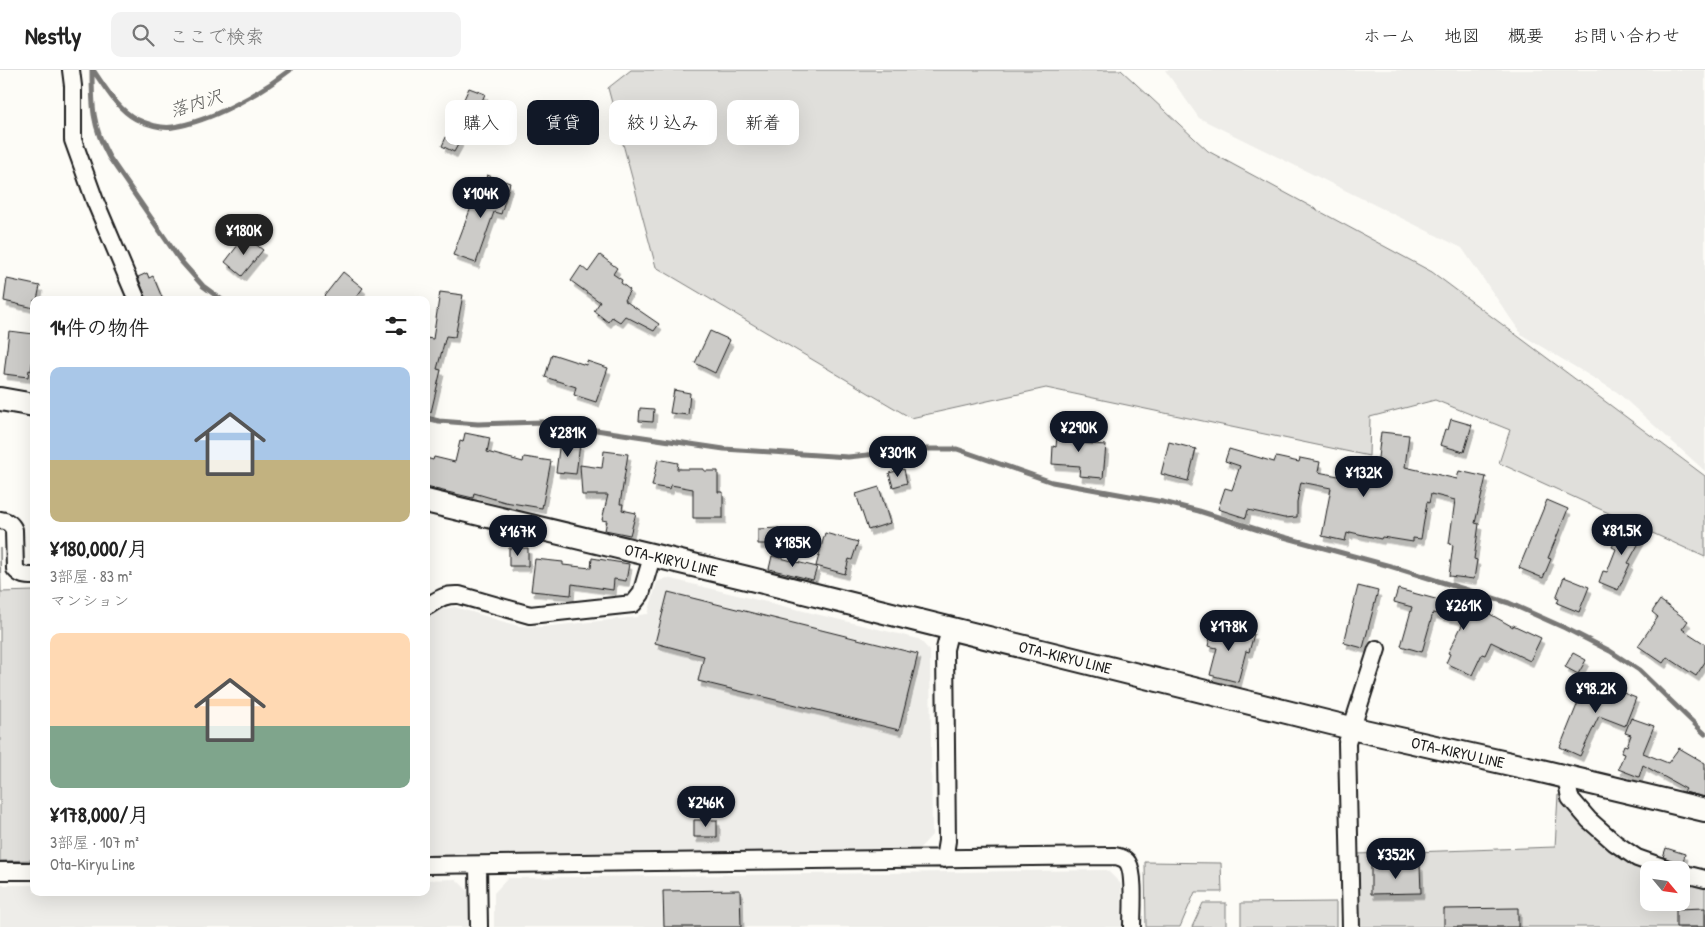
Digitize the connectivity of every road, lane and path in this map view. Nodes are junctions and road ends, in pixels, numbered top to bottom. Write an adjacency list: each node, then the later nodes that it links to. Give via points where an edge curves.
1 (71, 70): 2 (street, via 73,140)
2 (135, 296)
3 (0, 399): 4 (main road)
4 (30, 404)
5 (430, 502): 7 (main road, OTA-KIRYU LINE)
6 (0, 520): 8 (street, via 8,521 14,530 15,570)
7 (652, 556): 9 (street, via 641,594 633,604 530,615 450,594); 10 (main road, OTA-KIRYU LINE)
8 (30, 576)
9 (430, 604)
10 (950, 629): 12 (main road, OTA-KIRYU LINE); 15 (street, via 945,649 947,841)
11 (1377, 650): 12 (street)
12 (1351, 728): 13 (main road, OTA-KIRYU LINE); 25 (street, via 1347,743)
13 (1566, 777): 14 (main road, OTA-KIRYU LINE); 16 (street, via 1570,798 1589,820 1615,843)
14 (1705, 810)
15 (944, 859): 18 (street); 24 (street, via 1121,857 1131,872)
16 (1646, 861)
17 (430, 865): 18 (street)
18 (478, 865): 23 (street)
19 (0, 871): 20 (street)
20 (30, 871)
21 (1690, 875): 22 (street)
22 (1705, 879)
23 (479, 927)
24 (1132, 927)
25 (1351, 927)

